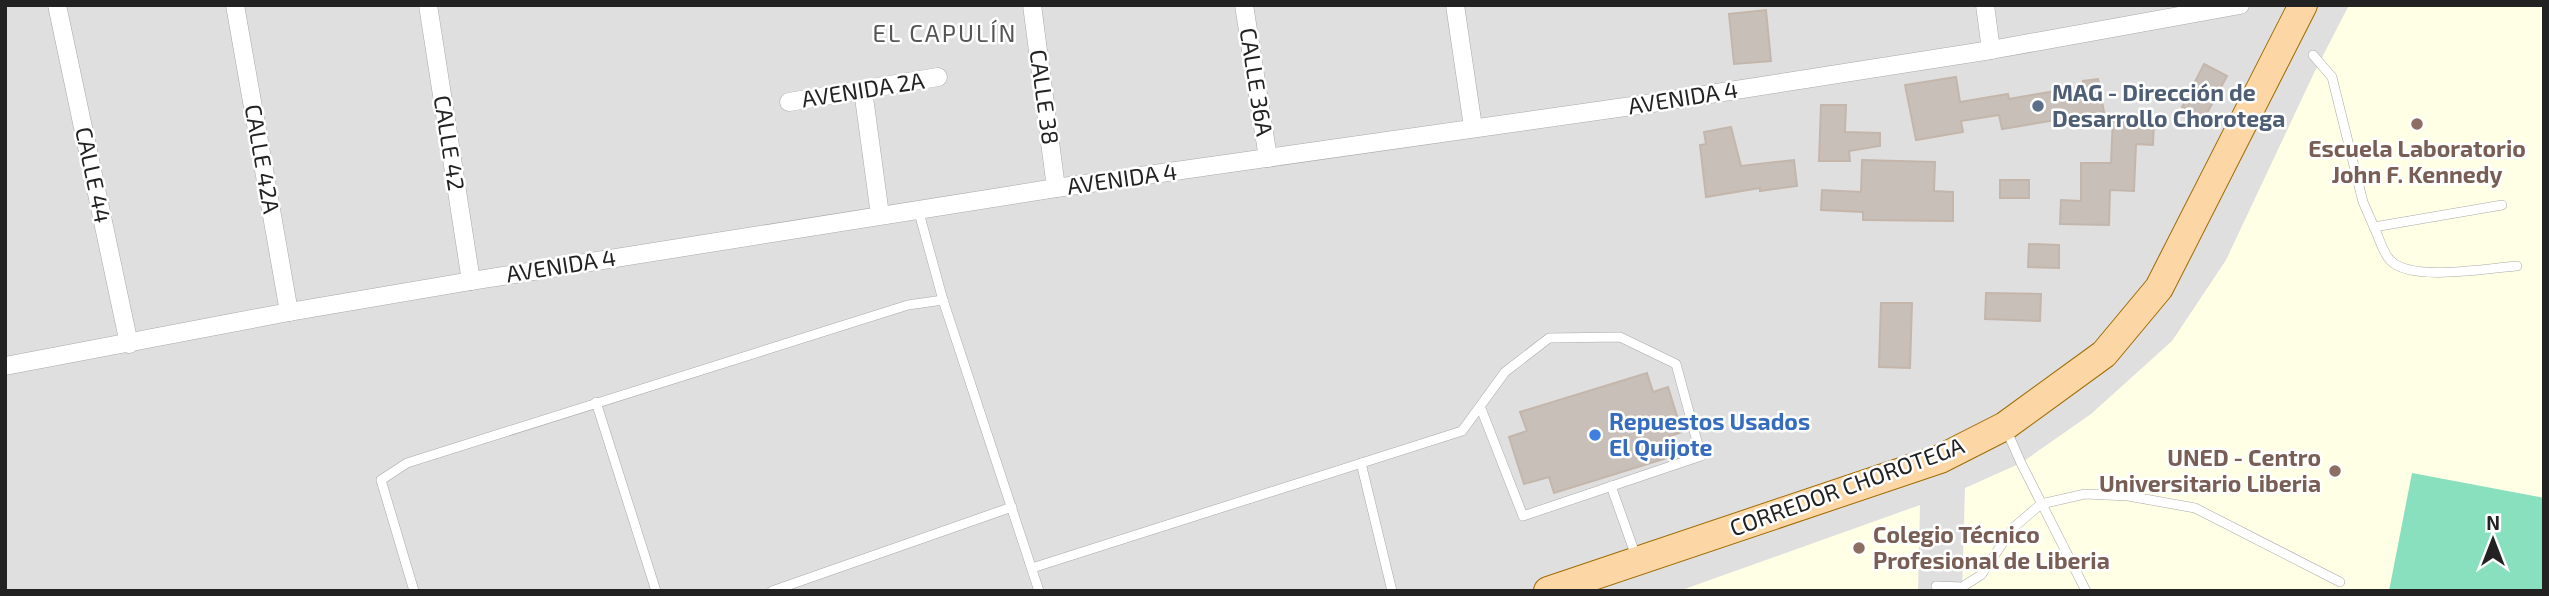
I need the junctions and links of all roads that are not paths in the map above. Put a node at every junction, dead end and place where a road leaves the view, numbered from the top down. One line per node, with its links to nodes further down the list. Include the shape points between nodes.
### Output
1 (57, 5): 26 (street, CALLE 44)
2 (235, 5): 25 (street, CALLE 42A)
3 (428, 5): 23 (street, CALLE 42)
4 (1032, 5): 17 (street, CALLE 38)
5 (1244, 5): 16 (street, CALLE 36A)
6 (1455, 5): 15 (street)
7 (1985, 5): 10 (street)
8 (2240, 5): 10 (street, AVENIDA 4)
9 (2303, 5): 30 (main road, CORREDOR CHOROTEGA, via 2160,288 2104,354)
10 (1991, 50): 15 (street, AVENIDA 4)
11 (2313, 55): 21 (lane, via 2332,78 2363,202)
12 (938, 77): 13 (street, AVENIDA 2A)
13 (863, 90): 14 (street, AVENIDA 2A); 20 (street)
14 (789, 102)
15 (1474, 127): 16 (street, AVENIDA 4)
16 (1268, 158): 17 (street, AVENIDA 4)
17 (1056, 188): 19 (street, AVENIDA 4)
18 (2502, 205): 21 (lane)
19 (918, 209): 20 (street, AVENIDA 4); 24 (lane)
20 (880, 215): 23 (street, AVENIDA 4)
21 (2374, 227): 22 (lane, via 2390,261 2407,270 2430,273)
22 (2517, 266)
23 (471, 281): 25 (street, AVENIDA 4)
24 (943, 300): 28 (lane, via 908,305); 34 (lane)
25 (289, 312): 26 (street, AVENIDA 4)
26 (129, 344): 27 (street, AVENIDA 4)
27 (5, 366)
28 (596, 402): 40 (lane, via 407,463 381,480); 41 (lane)
29 (1480, 406): 31 (lane, via 1462,431); 32 (lane, via 1523,516); 32 (lane, via 1505,372 1549,338 1620,337 1676,364 1701,456)
30 (2005, 426): 33 (lane); 35 (main road, CORREDOR CHOROTEGA, via 1940,459)
31 (1361, 463): 36 (lane); 44 (lane)
32 (1611, 486): 35 (lane)
33 (2041, 503): 37 (lane, via 2085,494 2195,508); 39 (lane, via 2013,528 1981,575 1962,587); 46 (lane)
34 (1012, 507): 36 (lane); 42 (lane)
35 (1637, 561): 38 (main road, CORREDOR CHOROTEGA)
36 (1032, 568): 43 (lane)
37 (2340, 582)
38 (1577, 586): 45 (main road, CORREDOR CHOROTEGA)
39 (1936, 586)
40 (414, 591)
41 (656, 591)
42 (772, 591)
43 (1039, 591)
44 (1392, 591)
45 (1548, 591)
46 (2086, 591)

